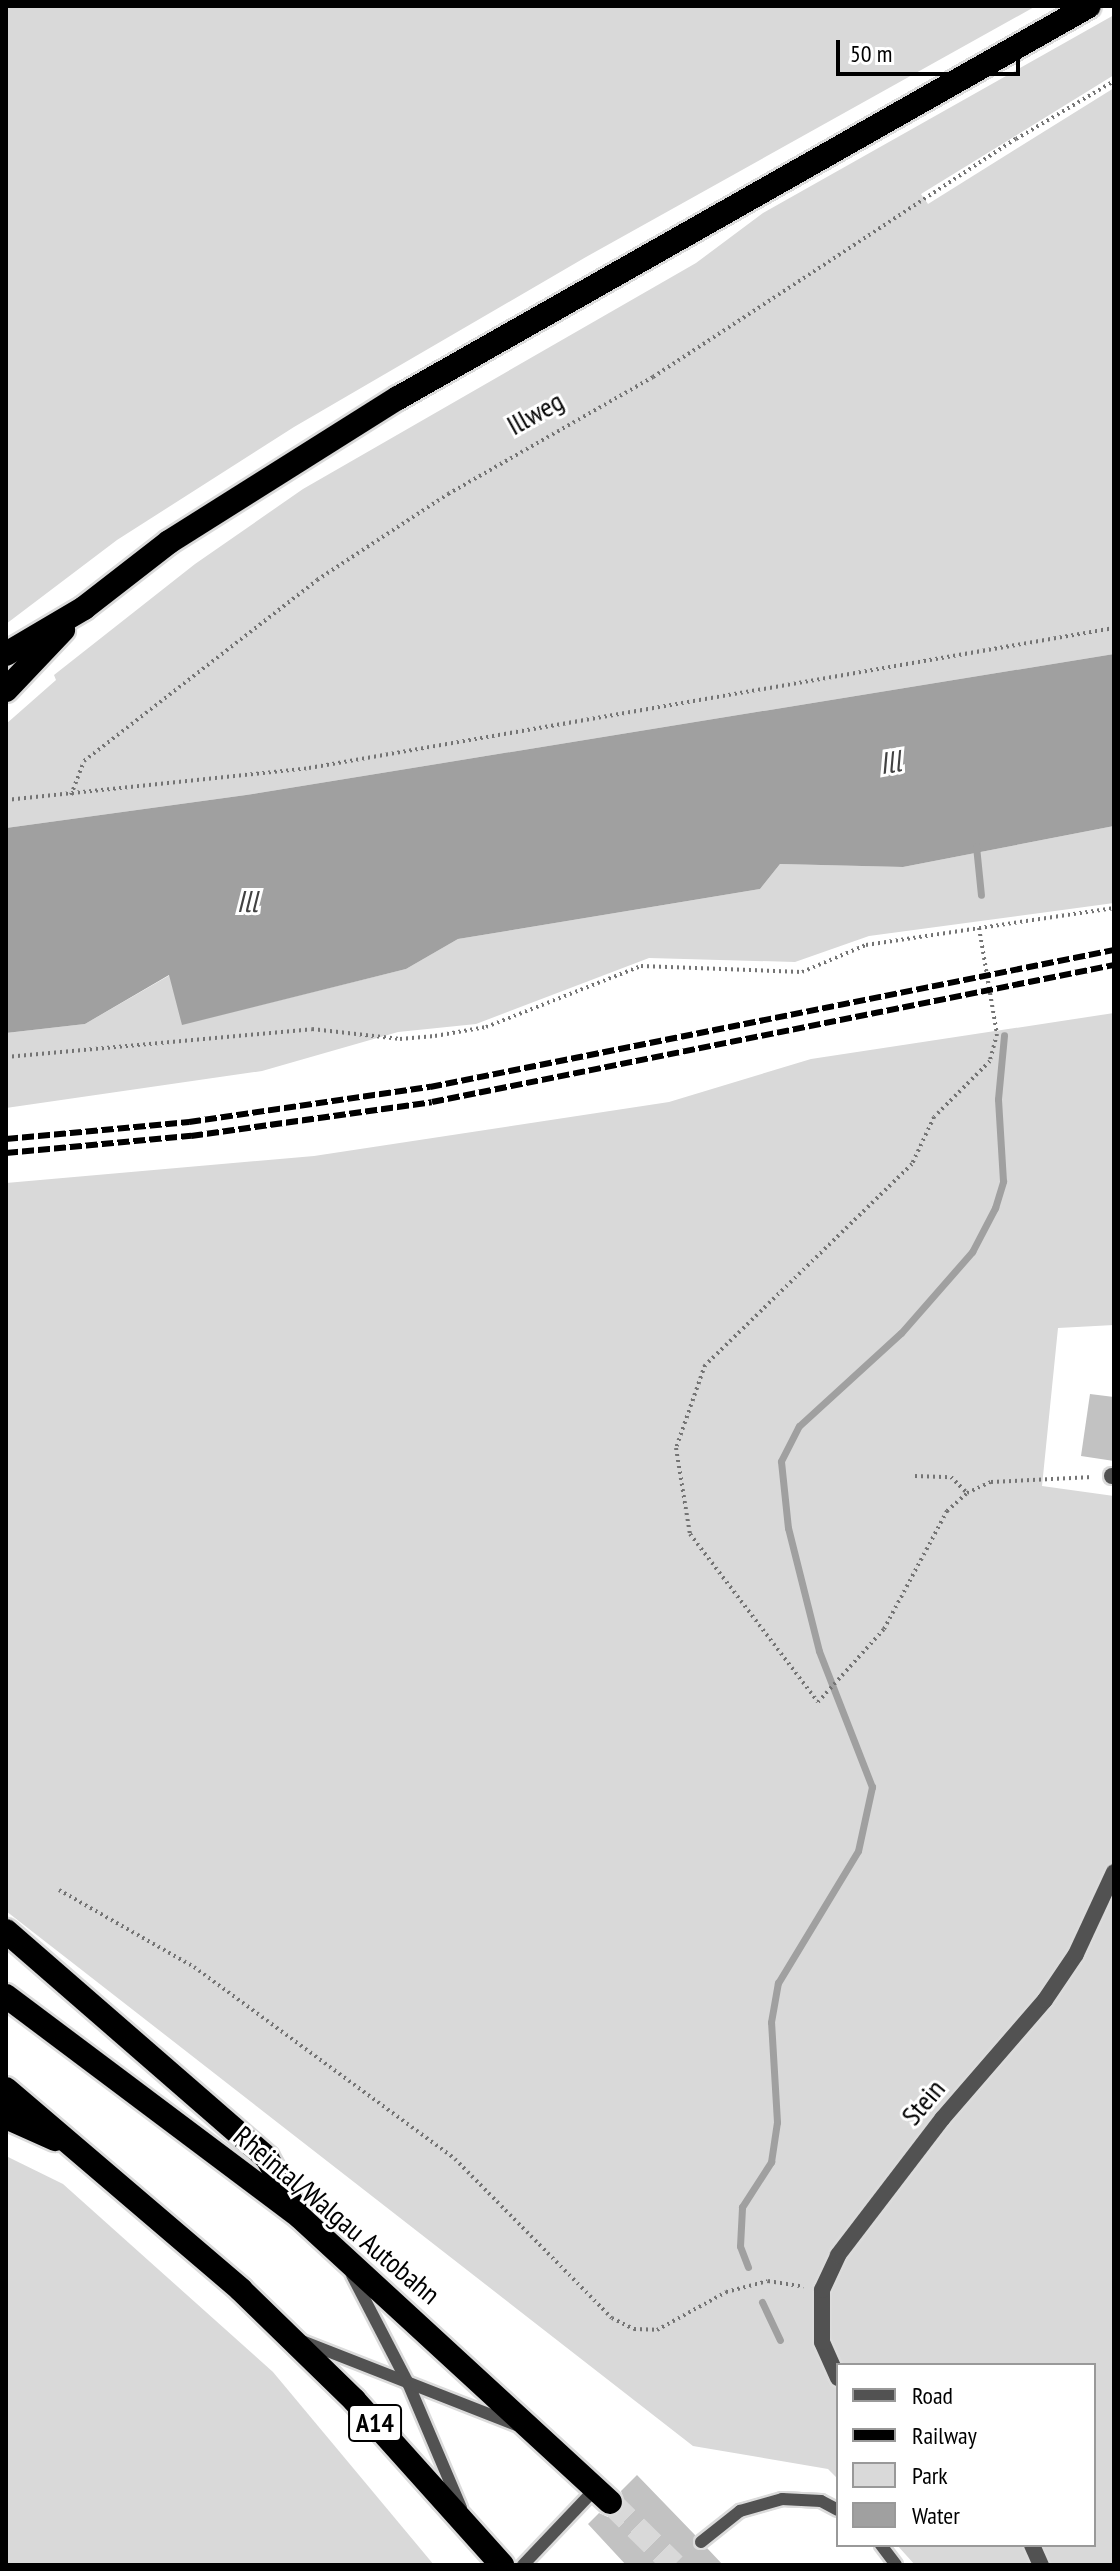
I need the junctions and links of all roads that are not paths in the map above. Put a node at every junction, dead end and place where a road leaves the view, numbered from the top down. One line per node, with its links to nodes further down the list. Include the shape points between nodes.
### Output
1 (1089, 6): 2 (highway, via 398,398 169,542)
2 (84, 608): 3 (highway); 4 (highway)
3 (6, 654)
4 (6, 690)
5 (1114, 1872): 14 (street, Stein, via 1076,1954 1045,2000 873,2205 838,2255 822,2290 822,2342)
6 (6, 1931): 11 (highway, via 267,2158)
7 (6, 1996): 11 (highway, Rheintal/Walgau Autobahn)
8 (6, 2089): 10 (highway, A14)
9 (6, 2117): 10 (highway)
10 (84, 2152): 13 (highway, A14)
11 (300, 2217): 12 (highway, Rheintal/Walgau Autobahn)
12 (340, 2252): 15 (lane); 16 (highway, Rheintal/Walgau Autobahn)
13 (288, 2336): 15 (lane); 19 (highway, A14, via 354,2400)
14 (836, 2374)
15 (408, 2383): 16 (lane); 19 (lane)
16 (539, 2434): 17 (highway, Rheintal/Walgau Autobahn)
17 (603, 2495): 23 (lane)
18 (836, 2509): 20 (lane, via 821,2501 782,2499 740,2511)
19 (470, 2530): 22 (highway, A14)
20 (701, 2542)
21 (882, 2547): 24 (lane)
22 (502, 2565)
23 (523, 2565)
24 (896, 2565)

